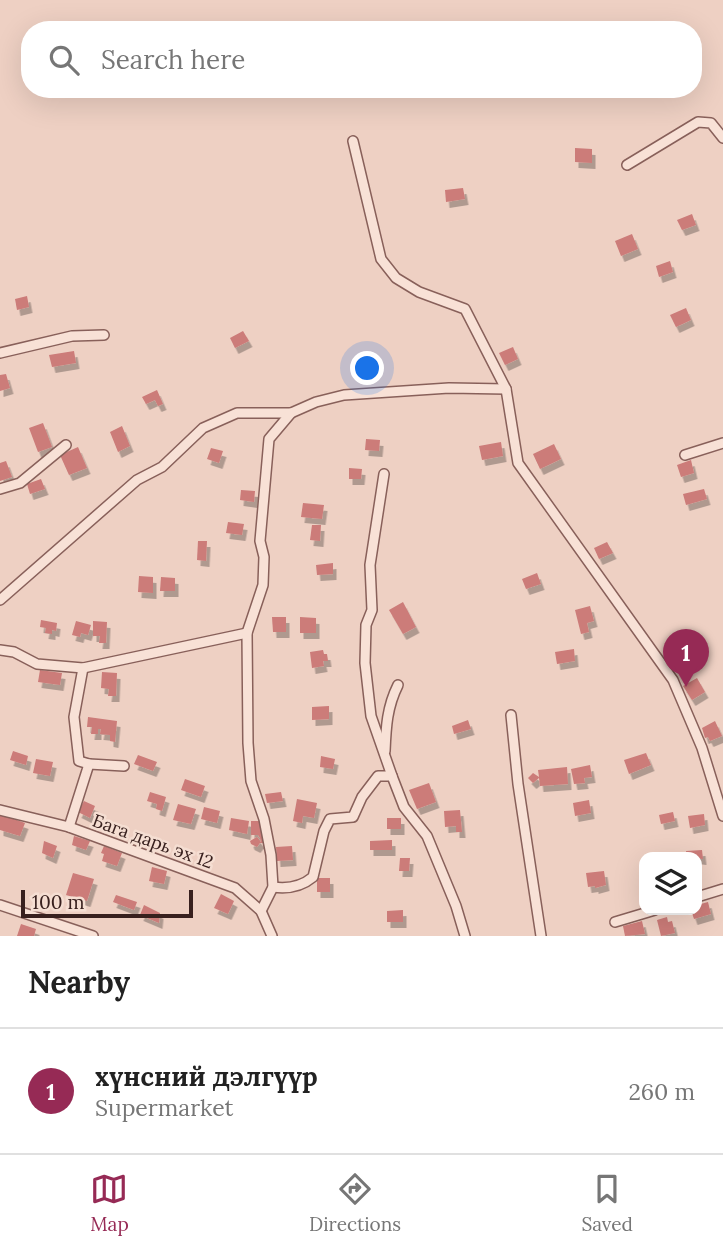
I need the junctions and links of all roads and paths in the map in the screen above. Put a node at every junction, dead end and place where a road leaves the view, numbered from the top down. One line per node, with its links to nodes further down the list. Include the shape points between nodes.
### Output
1 (723, 138): 3 (street, via 711,123 698,122)
2 (353, 141): 6 (street, via 381,259 396,278 419,292 465,309)
3 (627, 165)
4 (104, 335): 5 (street, via 72,336)
5 (0, 353)
6 (506, 388): 7 (street, via 344,395); 24 (street, via 518,463 673,680 702,748)
7 (291, 413): 13 (street, via 237,413 203,428); 14 (street, via 269,439 260,541 263,585)
8 (723, 443): 10 (street)
9 (66, 445): 12 (street, via 20,483)
10 (685, 455)
11 (384, 474): 19 (street, via 370,565 373,610 366,625 365,663 371,716)
12 (0, 489)
13 (0, 600)
14 (247, 633): 16 (street); 26 (street, via 251,781 264,819)
15 (0, 650): 16 (street, via 37,664)
16 (83, 668): 20 (street, via 74,718 79,761)
17 (398, 685): 19 (street, via 386,718)
18 (512, 715): 37 (street)
19 (385, 756): 22 (street)
20 (89, 764): 21 (street); 25 (street)
21 (124, 766)
22 (392, 776): 26 (street, via 378,776 353,817 330,819 313,877 285,889); 36 (street, via 404,807 427,836)
23 (0, 810): 25 (street, Бага дарь эх 12)
24 (723, 816)
25 (69, 827): 30 (street, Бага дарь эх 12, via 235,888)
26 (273, 887): 30 (street)
27 (723, 889): 28 (street)
28 (702, 895)
29 (0, 905): 33 (street)
30 (261, 911): 35 (street, Бага дарь эх 12)
31 (639, 915): 32 (street)
32 (615, 922)
33 (79, 933): 34 (street)
34 (93, 936)
35 (272, 936)
36 (465, 936)
37 (541, 936)

